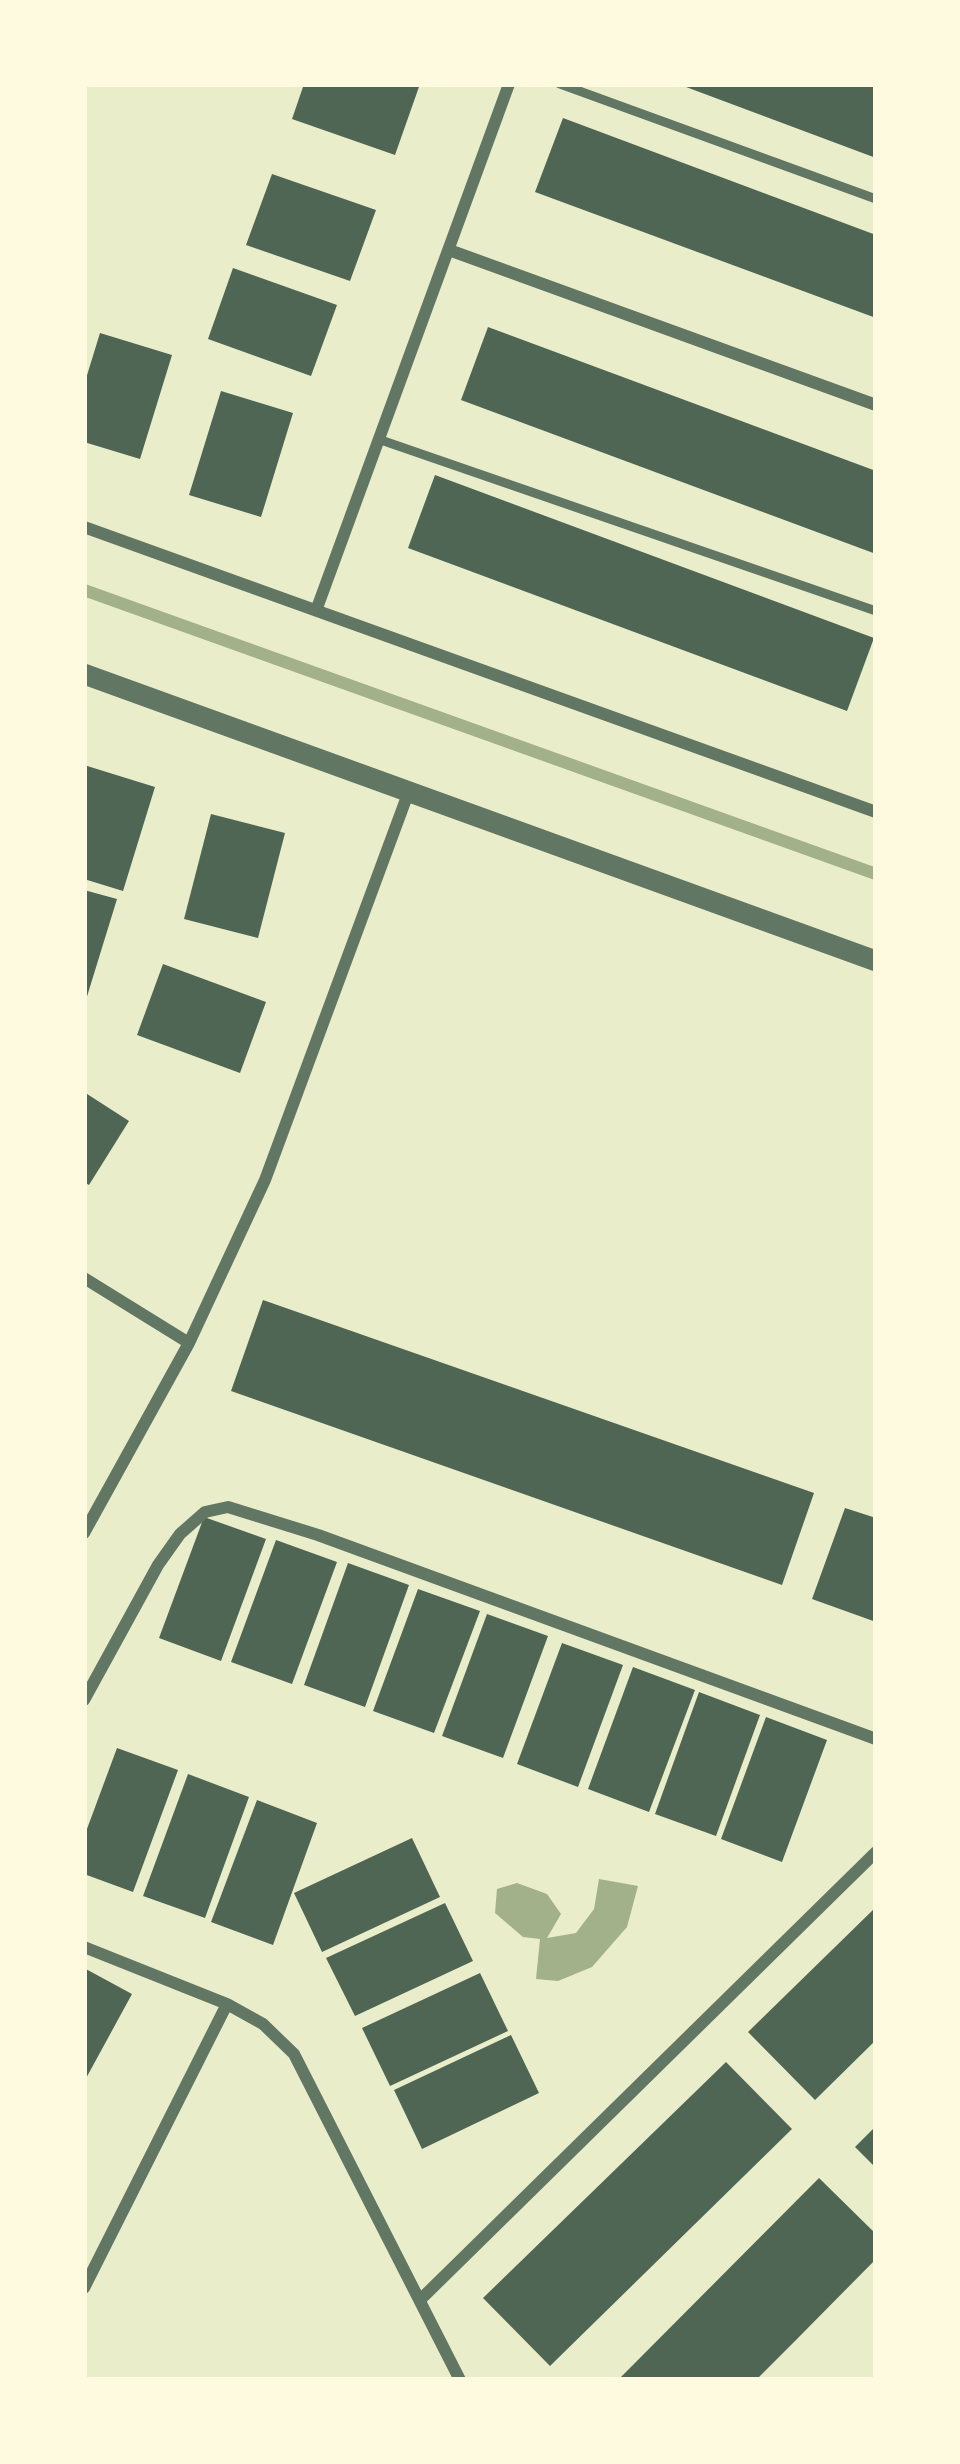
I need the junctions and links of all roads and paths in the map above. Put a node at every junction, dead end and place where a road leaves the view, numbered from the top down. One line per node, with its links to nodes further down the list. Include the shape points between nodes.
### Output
1 (509, 84): 4 (street)
2 (560, 84): 3 (lane)
3 (876, 199)
4 (449, 250): 5 (street); 6 (street)
5 (876, 406)
6 (378, 439): 8 (street); 9 (lane)
7 (84, 527): 8 (street)
8 (317, 608): 12 (street)
9 (876, 611)
10 (84, 674): 11 (street)
11 (409, 791): 13 (street); 15 (street, via 265,1180)
12 (876, 812)
13 (876, 962)
14 (84, 1277): 15 (street)
15 (189, 1343): 16 (street)
16 (84, 1533)
17 (84, 1700): 18 (street, via 180,1534 205,1512 228,1507)
18 (876, 1738)
19 (876, 1852): 23 (street)
20 (84, 1947): 21 (street)
21 (227, 2004): 22 (street); 23 (street, via 294,2054)
22 (84, 2288)
23 (420, 2300): 24 (street)
24 (460, 2380)

